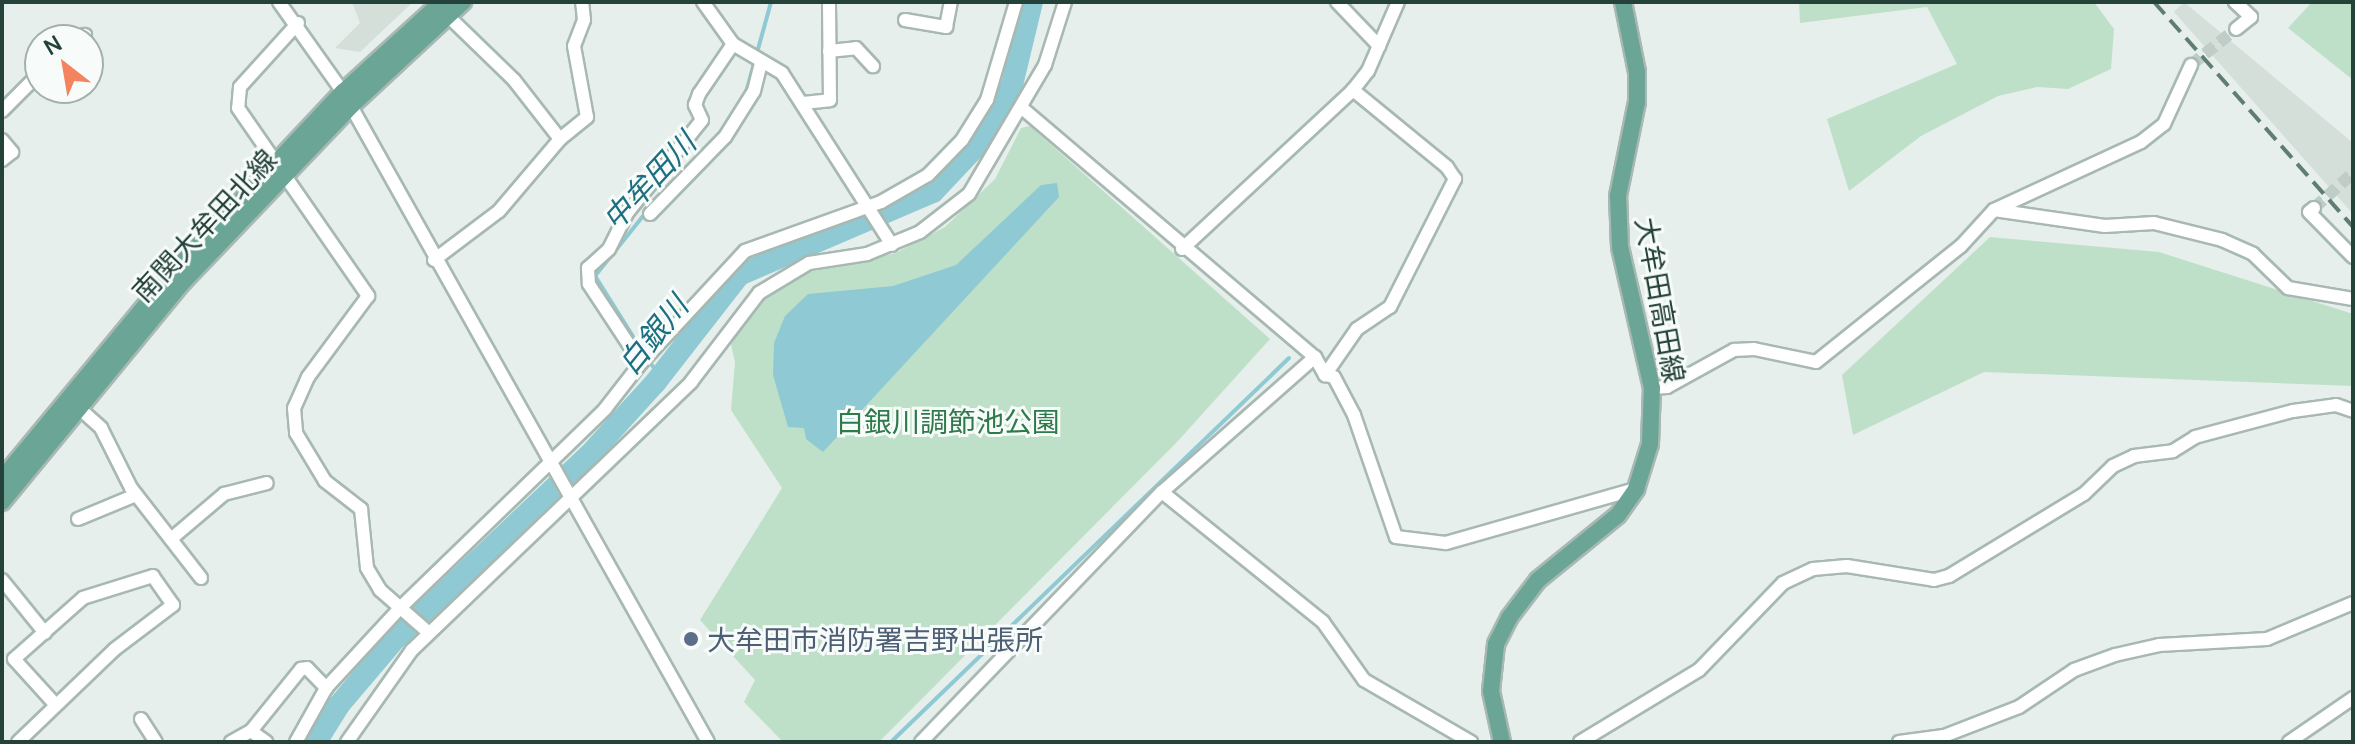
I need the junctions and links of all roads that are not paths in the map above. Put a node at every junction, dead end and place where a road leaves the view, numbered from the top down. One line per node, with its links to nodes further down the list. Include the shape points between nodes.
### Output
1 (279, 2): 15 (street)
2 (463, 2): 13 (main road, 南関大牟田北線)
3 (582, 2): 29 (street, via 584,20 574,46 587,117)
4 (703, 2): 17 (street)
5 (829, 2): 19 (street)
6 (951, 2): 14 (street, via 946,27)
7 (1016, 2): 33 (street, via 987,100 962,140 928,175)
8 (1065, 2): 27 (street, via 1059,33)
9 (1337, 2): 18 (street)
10 (1398, 2): 18 (street)
11 (1623, 2): 45 (main road, 大牟田高田線, via 1637,72 1637,102 1618,196 1620,247)
12 (2235, 2): 16 (street, via 2251,17)
13 (445, 9): 25 (main road, 南関大牟田北線); 29 (street, via 514,80)
14 (905, 20)
15 (298, 23): 25 (street); 32 (street, via 240,87 238,108)
16 (2236, 29)
17 (733, 44): 20 (street); 43 (street, via 699,94 695,105 702,120 627,213 609,249 588,268 589,284)
18 (1379, 46): 24 (street)
19 (829, 51): 22 (street, via 856,48); 26 (street, via 830,100)
20 (755, 59): 26 (street, via 782,73); 36 (street, via 754,91 725,137)
21 (2191, 65): 35 (street, via 2164,124 2141,142)
22 (873, 66)
23 (24, 89): 28 (street)
24 (1353, 90): 38 (street); 44 (street, via 1455,179 1390,307 1357,329)
25 (347, 99): 32 (main road, 南関大牟田北線); 40 (street)
26 (803, 103): 33 (street)
27 (1022, 108): 37 (street, via 969,194 947,216); 38 (street)
28 (2, 111)
29 (560, 139): 40 (street, via 499,211)
30 (2, 140): 31 (street, via 12,152)
31 (2, 160)
32 (282, 168): 46 (main road, 南関大牟田北線); 49 (main road, 南関大牟田北線, via 169,277); 61 (street, via 368,296 308,377 294,408 296,433 325,481 361,509 367,568)
33 (869, 207): 37 (street); 43 (street, via 745,251)
34 (2314, 208): 39 (street, via 2309,212)
35 (1994, 210): 41 (street, via 2105,226 2154,223 2222,240 2253,254 2288,288); 45 (street, via 1961,246 1816,362 1734,350 1667,387)
36 (650, 214)
37 (890, 240): 54 (street, via 781,275 746,308 691,382)
38 (1182, 249): 42 (street)
39 (2353, 257)
40 (434, 260): 48 (street)
41 (2353, 299)
42 (1315, 357): 44 (street); 52 (street)
43 (644, 359): 48 (street, via 623,390)
44 (1325, 375): 51 (street, via 1334,377 1354,415 1396,537 1406,542 1446,543)
45 (1652, 388): 51 (main road, 大牟田高田線, via 1650,444)
46 (79, 408): 53 (street, via 101,428); 55 (main road, 南関大牟田北線)
47 (2353, 411): 79 (street, via 2336,405 2293,411 2195,437 2173,451 2134,456 2113,466 2084,494 1949,576 1934,580 1847,566 1813,569 1783,583 1699,670)
48 (552, 464): 54 (street); 61 (street)
49 (2, 479)
50 (267, 483): 57 (street, via 224,494)
51 (1636, 489): 78 (main road, 大牟田高田線, via 1603,530 1538,580 1509,618 1496,644 1491,691)
52 (1162, 492): 76 (street); 77 (street, via 1323,622 1364,680)
53 (136, 495): 56 (street); 57 (street)
54 (569, 495): 62 (street); 75 (street)
55 (2, 502)
56 (78, 519)
57 (171, 539): 58 (street)
58 (201, 578)
59 (2, 580): 63 (street)
60 (2353, 603): 80 (street, via 2267,639 2159,645 2115,655 2074,670 2019,707 1944,736)
61 (402, 610): 62 (street); 64 (street)
62 (426, 631): 74 (street)
63 (45, 633): 66 (street, via 14,659); 66 (street, via 83,598 153,576 173,605)
64 (326, 688): 68 (street, via 307,668 301,669); 73 (street)
65 (2353, 698): 81 (street)
66 (55, 704): 69 (street)
67 (141, 719): 70 (street)
68 (251, 731): 71 (street); 72 (street)
69 (18, 742)
70 (156, 742)
71 (231, 742)
72 (266, 742)
73 (296, 742)
74 (347, 742)
75 (708, 742)
76 (921, 742)
77 (1471, 742)
78 (1502, 742)
79 (1580, 742)
80 (1899, 742)
81 (2289, 742)

